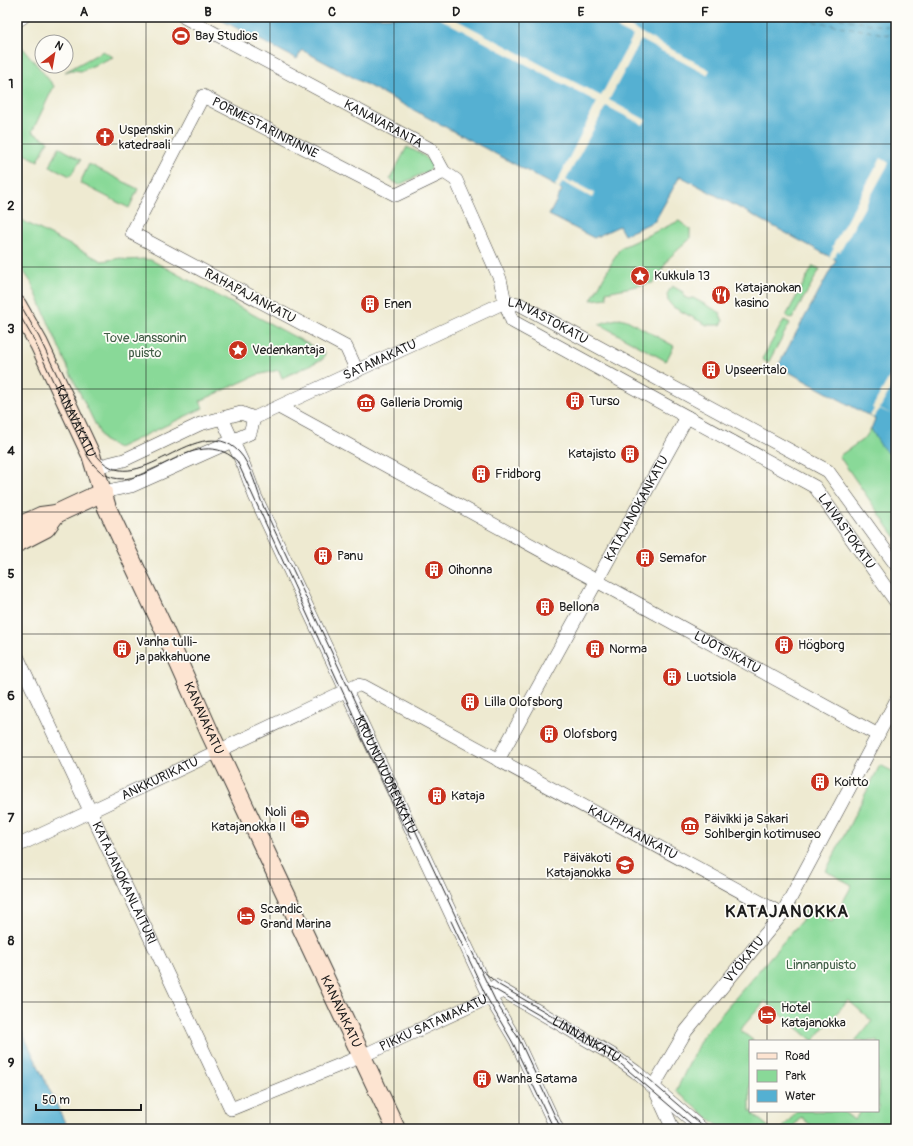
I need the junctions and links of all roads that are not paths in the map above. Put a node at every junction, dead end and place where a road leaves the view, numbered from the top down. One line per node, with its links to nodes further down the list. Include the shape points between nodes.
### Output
1 (23, 17): 3 (street)
2 (184, 17): 4 (street, KANAVARANTA, via 432,150)
3 (17, 21)
4 (444, 172): 5 (street, PORMESTARINRINNE, via 396,195 203,96); 6 (street, KANAVARANTA, via 456,180 500,279)
5 (132, 233): 8 (street, RAHAPAJANKATU, via 346,348)
6 (505, 302): 8 (street, SATAMAKATU); 10 (street, LAIVASTOKATU, via 512,321); 19 (street, LAIVASTOKATU, via 520,304 828,471)
7 (17, 305): 14 (main road, KANAVAKATU, via 39,344)
8 (357, 371): 9 (street, SATAMAKATU)
9 (279, 407): 12 (street, SATAMAKATU); 20 (street, LUOTSIKATU)
10 (687, 417): 20 (street, KATAJANOKANKATU); 21 (street, LAIVASTOKATU, via 815,487)
11 (222, 418): 12 (street, via 241,413); 13 (street, KRUUNUVUORENKATU); 14 (street, via 200,424 124,460)
12 (254, 418): 13 (street, via 250,433)
13 (232, 441): 15 (street, via 131,486); 23 (street, KRUUNUVUORENKATU)
14 (96, 467): 15 (main road, KANAVAKATU)
15 (103, 492): 16 (main road); 26 (main road, KANAVAKATU, via 107,508)
16 (56, 514): 17 (main road, via 41,516); 18 (main road, via 46,528)
17 (17, 527)
18 (17, 543)
19 (896, 565)
20 (596, 582): 25 (street, LUOTSIKATU); 27 (street, KATAJANOKANKATU)
21 (896, 602)
22 (17, 656): 28 (street, KATAJANOKANLAITURI)
23 (346, 690): 26 (street, ANKKURIKATU); 27 (street, KAUPPIAANKATU, via 358,686 373,690); 31 (street, KRUUNUVUORENKATU)
24 (896, 701): 25 (street, VYÖKATU)
25 (878, 735): 30 (street, VYÖKATU)
26 (218, 751): 28 (street, ANKKURIKATU); 34 (main road, KANAVAKATU)
27 (498, 760): 30 (street, KAUPPIAANKATU)
28 (90, 811): 29 (street, ANKKURIKATU); 36 (street, KATAJANOKANLAITURI)
29 (17, 846)
30 (782, 914): 35 (street, VYÖKATU, via 686,1031)
31 (478, 971): 32 (street, LINNANKATU); 33 (street, KRUUNUVUORENKATU)
32 (503, 991): 33 (street, PIKKU SATAMAKATU); 35 (street, LINNANKATU, via 597,1044)
33 (490, 997): 34 (street, PIKKU SATAMAKATU); 38 (street, KRUUNUVUORENKATU, via 516,1041)
34 (362, 1056): 36 (street, PIKKU SATAMAKATU); 37 (main road, KANAVAKATU)
35 (653, 1087): 39 (street, LINNANKATU); 40 (street)
36 (231, 1109)
37 (396, 1129)
38 (557, 1129)
39 (673, 1129)
40 (702, 1129)

